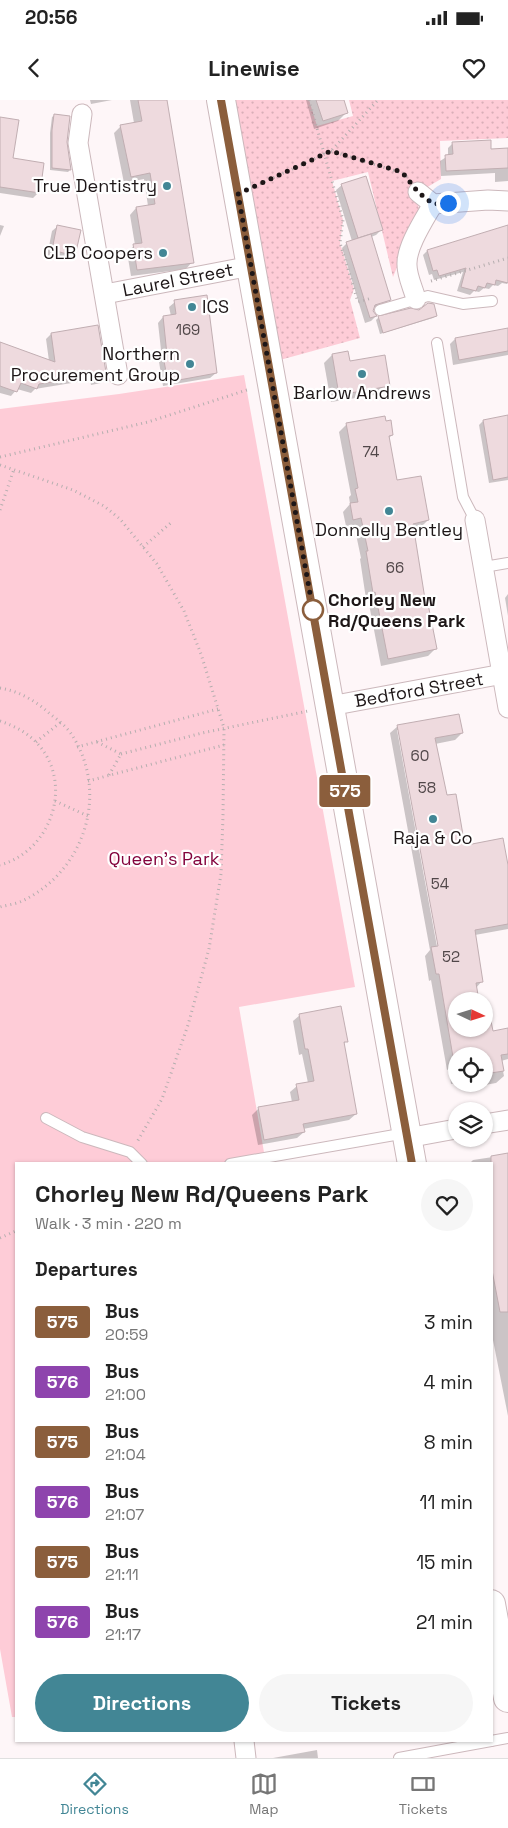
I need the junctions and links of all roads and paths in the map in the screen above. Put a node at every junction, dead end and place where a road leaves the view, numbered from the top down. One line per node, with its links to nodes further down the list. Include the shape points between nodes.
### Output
1 (221, 100): 8 (main road)
2 (309, 100): 6 (path)
3 (378, 100): 5 (path)
4 (82, 114): 14 (street, Laurel Street, via 78,143)
5 (331, 151): 6 (path); 7 (path, via 402,172)
6 (324, 154): 8 (path); 15 (path, via 343,220 340,243 358,302)
7 (418, 192): 10 (street)
8 (238, 194): 12 (main road)
9 (508, 201): 10 (street)
10 (433, 204): 13 (street, via 407,258)
11 (508, 258): 13 (path)
12 (251, 266): 14 (street, Laurel Street); 20 (main road)
13 (414, 292): 16 (lane, via 462,304); 17 (lane)
14 (105, 294): 19 (street, Laurel Street)
15 (376, 296)
16 (492, 301)
17 (380, 310)
18 (437, 343): 25 (lane, via 463,497)
19 (118, 375)
20 (272, 382): 21 (path, via 148,422); 32 (main road)
21 (0, 457)
22 (0, 465): 23 (path)
23 (14, 469): 24 (path); 27 (path, via 73,490 104,506 120,519)
24 (0, 510)
25 (475, 520): 29 (street)
26 (173, 521): 27 (path)
27 (143, 547): 34 (path, via 157,564 184,611)
28 (508, 563): 29 (lane)
29 (484, 567): 30 (street)
30 (505, 674): 32 (street, Bedford Street); 33 (street)
31 (0, 688): 36 (path, via 34,701)
32 (330, 706): 37 (path); 53 (main road)
33 (508, 708)
34 (218, 709): 37 (path); 39 (path)
35 (0, 721): 38 (path, via 18,727)
36 (61, 722): 38 (path); 41 (path)
37 (224, 728): 40 (path); 42 (path)
38 (36, 742): 45 (path, via 52,770)
39 (97, 742): 41 (path); 42 (path)
40 (224, 744): 43 (path); 54 (path, via 221,874 209,949 188,1025 162,1099)
41 (78, 747): 44 (path)
42 (121, 754): 43 (path)
43 (109, 776): 44 (path)
44 (88, 781): 46 (path)
45 (55, 801): 46 (path); 47 (path, via 51,820 41,838 27,852)
46 (88, 816): 48 (path, via 75,853 52,881 22,901)
47 (0, 865)
48 (0, 906)
49 (46, 1118): 54 (lane, via 82,1137)
50 (508, 1120): 51 (street)
51 (493, 1122)
52 (448, 1132): 53 (street)
53 (409, 1145): 55 (lane)
54 (130, 1152): 56 (lane)
55 (293, 1159): 57 (lane)
56 (140, 1162)
57 (255, 1162)
58 (15, 1231): 59 (path)
59 (0, 1238)
60 (493, 1612): 61 (main road)
61 (505, 1659): 62 (main road)
62 (508, 1698)
63 (508, 1738): 64 (lane)
64 (493, 1741)
65 (244, 1742): 67 (street)
66 (486, 1742): 68 (lane)
67 (246, 1758)
68 (399, 1758)

